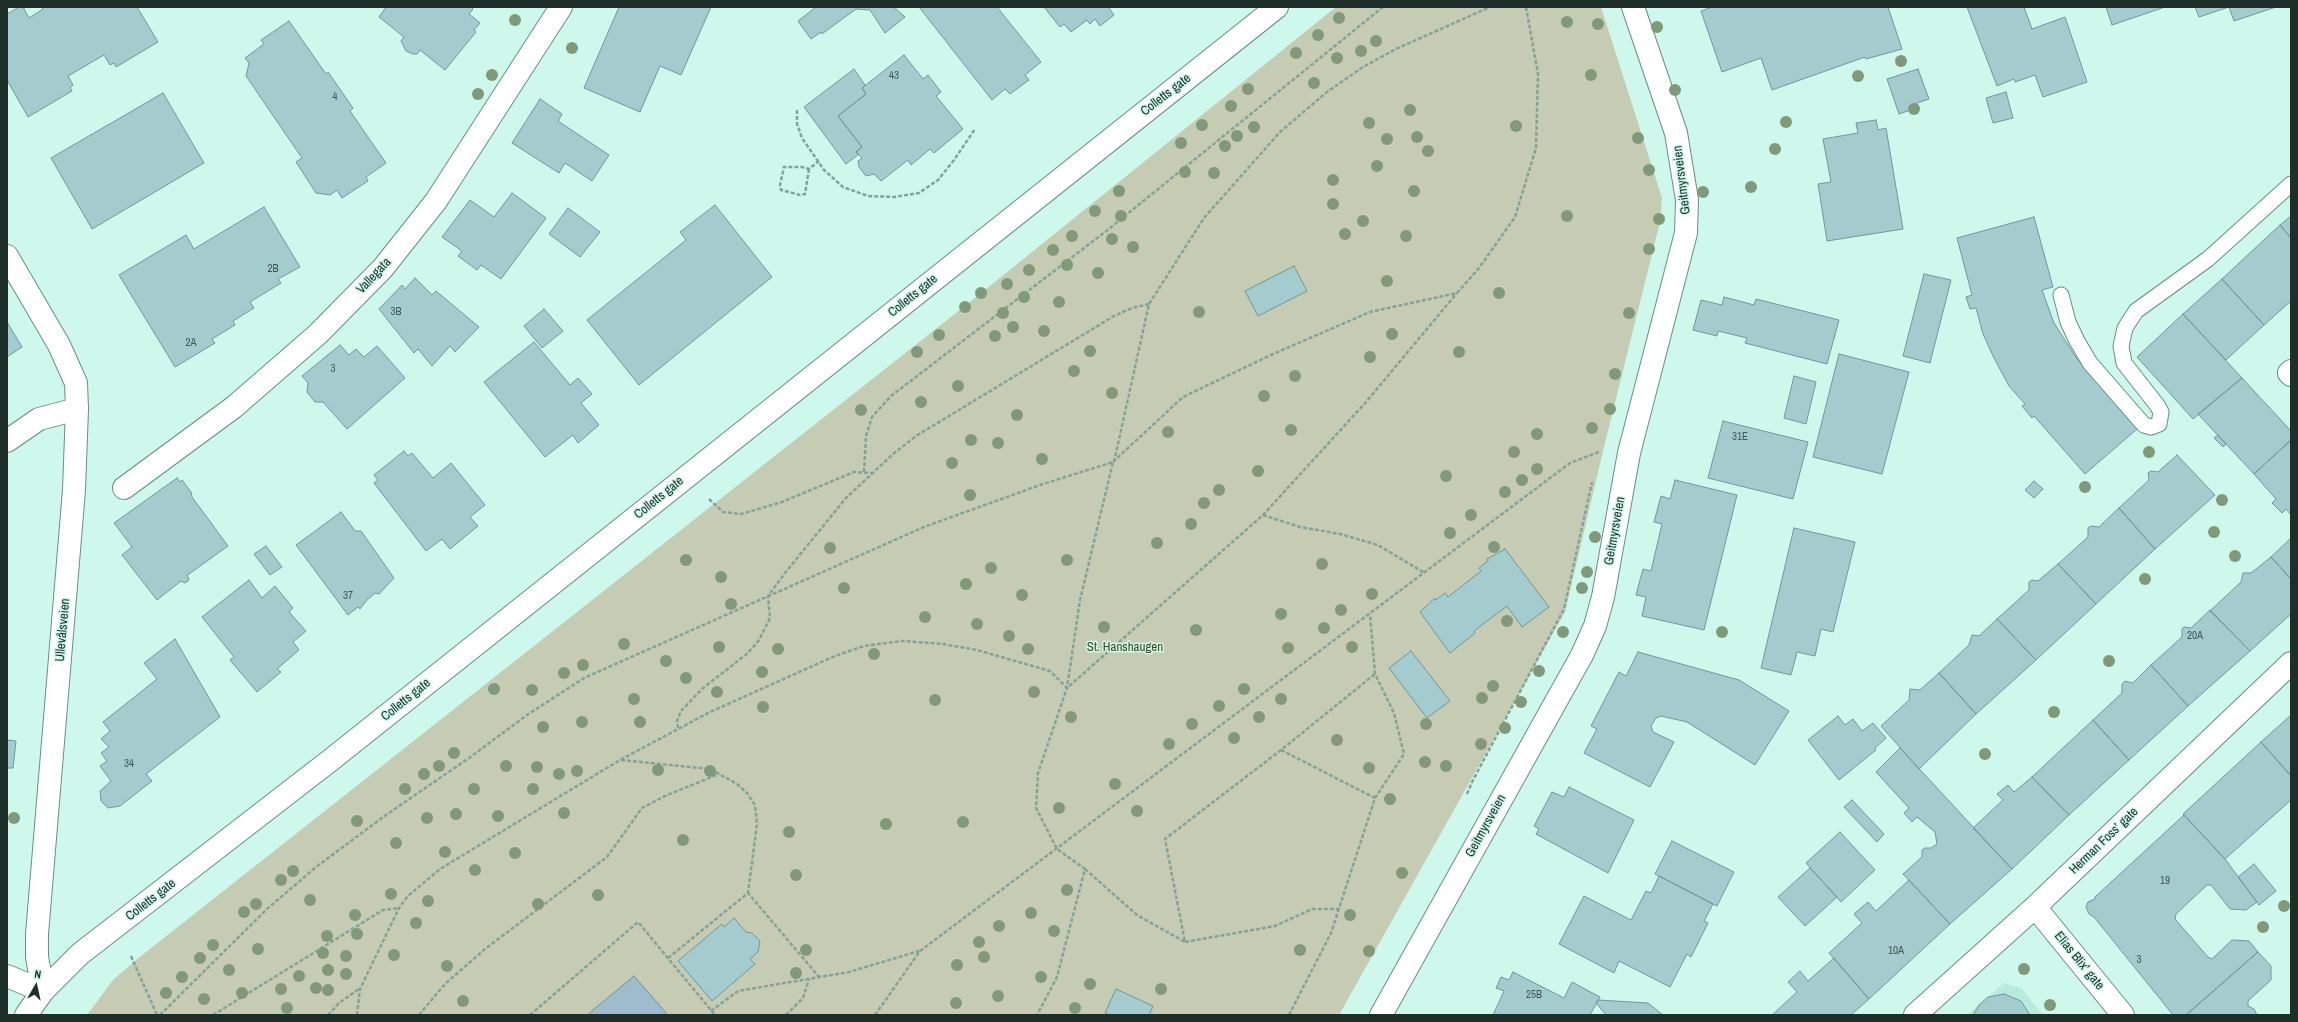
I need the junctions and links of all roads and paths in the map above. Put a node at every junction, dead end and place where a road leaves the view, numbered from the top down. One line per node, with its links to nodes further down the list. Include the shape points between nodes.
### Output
1 (1277, 7): 52 (street, Colletts gate, via 332,759 80,954)
2 (1383, 7): 20 (path, via 1105,232 891,396 872,418 866,436)
3 (1490, 7): 15 (path, via 1396,49 1363,67 1327,92 1280,132 1204,218)
4 (1526, 7): 13 (path, via 1538,74 1536,148 1515,217 1479,268)
5 (1633, 7): 18 (street, Geitmyrsveien, via 1676,133 1687,200 1686,233)
6 (555, 10): 23 (street, Vallegata, via 436,201 383,268 318,334 234,407)
7 (797, 110): 9 (path, via 797,124 802,138)
8 (975, 129): 9 (path, via 938,180 919,193 894,197 868,196 843,187 824,170)
9 (819, 161): 10 (path)
10 (809, 169): 10 (path, via 784,167 781,190 805,194)
11 (2291, 184): 14 (lane, via 2208,259 2136,311 2125,328 2121,346 2124,363 2157,404 2161,412 2159,424 2151,427 2144,425 2090,363 2068,322)
12 (7, 256): 16 (street, Ullevålsveien, via 59,345 76,383)
13 (1457, 293): 19 (path, via 1370,312 1182,397); 25 (path, via 1366,402)
14 (2061, 295)
15 (1149, 304): 19 (path); 21 (path, via 1114,316 916,436)
16 (77, 409): 17 (street, via 39,419); 52 (street, Ullevålsveien, via 74,490 37,934)
17 (7, 441)
18 (1629, 453): 26 (path, via 1603,451 1570,463); 66 (street, Geitmyrsveien, via 1603,598 1595,626 1582,655)
19 (1114, 462): 27 (path, via 1040,485 924,527); 31 (path, via 1080,600)
20 (864, 472): 21 (path); 24 (path, via 841,477 782,502 741,514 723,512)
21 (872, 473): 27 (path, via 846,498)
22 (1592, 482): 36 (path, via 1564,609)
23 (124, 488)
24 (709, 499)
25 (1264, 515): 26 (path, via 1300,527 1340,534 1378,545); 31 (path)
26 (1424, 573): 28 (path)
27 (768, 596): 32 (path, via 770,618 759,640 748,653 702,689 681,711 677,721); 55 (path, via 584,678 527,715 316,867 266,910)
28 (1370, 614): 30 (path); 38 (path)
29 (2291, 663): 41 (street, Herman Foss’ gate)
30 (1374, 674): 33 (path); 37 (path, via 1394,713 1404,754)
31 (1067, 688): 32 (path, via 1050,671 977,650 904,641 864,646 835,656); 38 (path, via 1038,773 1036,808)
32 (678, 728): 34 (path)
33 (1280, 750): 37 (path); 44 (path, via 1165,839)
34 (620, 760): 35 (path, via 710,769); 42 (path, via 440,869 408,896)
35 (718, 774): 40 (path, via 737,784 755,805 757,824); 59 (path, via 642,808 607,857 485,948 445,984)
36 (1467, 794)
37 (1375, 798): 43 (path)
38 (1057, 848): 39 (path); 45 (path)
39 (1085, 869): 44 (path, via 1137,914); 64 (path, via 1057,977)
40 (748, 893): 47 (path); 49 (path)
41 (2035, 907): 67 (street, Herman Foss’ gate); 68 (street, Elias Blix’ gate)
42 (399, 908): 51 (path); 56 (path, via 383,910)
43 (1339, 909): 44 (path, via 1312,909 1274,926); 65 (path, via 1331,933)
44 (1184, 942)
45 (920, 951): 49 (path, via 849,972); 63 (path)
46 (131, 956): 55 (path)
47 (668, 958): 53 (path); 60 (path, via 638,922)
48 (7, 976): 52 (street)
49 (820, 977): 50 (path)
50 (809, 979): 53 (path, via 738,991); 62 (path, via 803,998)
51 (360, 989): 57 (path, via 339,1003); 58 (path)
52 (43, 991): 54 (street)
53 (711, 1011): 61 (path)
54 (26, 1015)
55 (158, 1015)
56 (213, 1015)
57 (328, 1015)
58 (357, 1015)
59 (419, 1015)
60 (530, 1015)
61 (715, 1015)
62 (786, 1015)
63 (875, 1015)
64 (1038, 1015)
65 (1289, 1015)
66 (1381, 1015)
67 (1915, 1015)
68 (2123, 1015)

